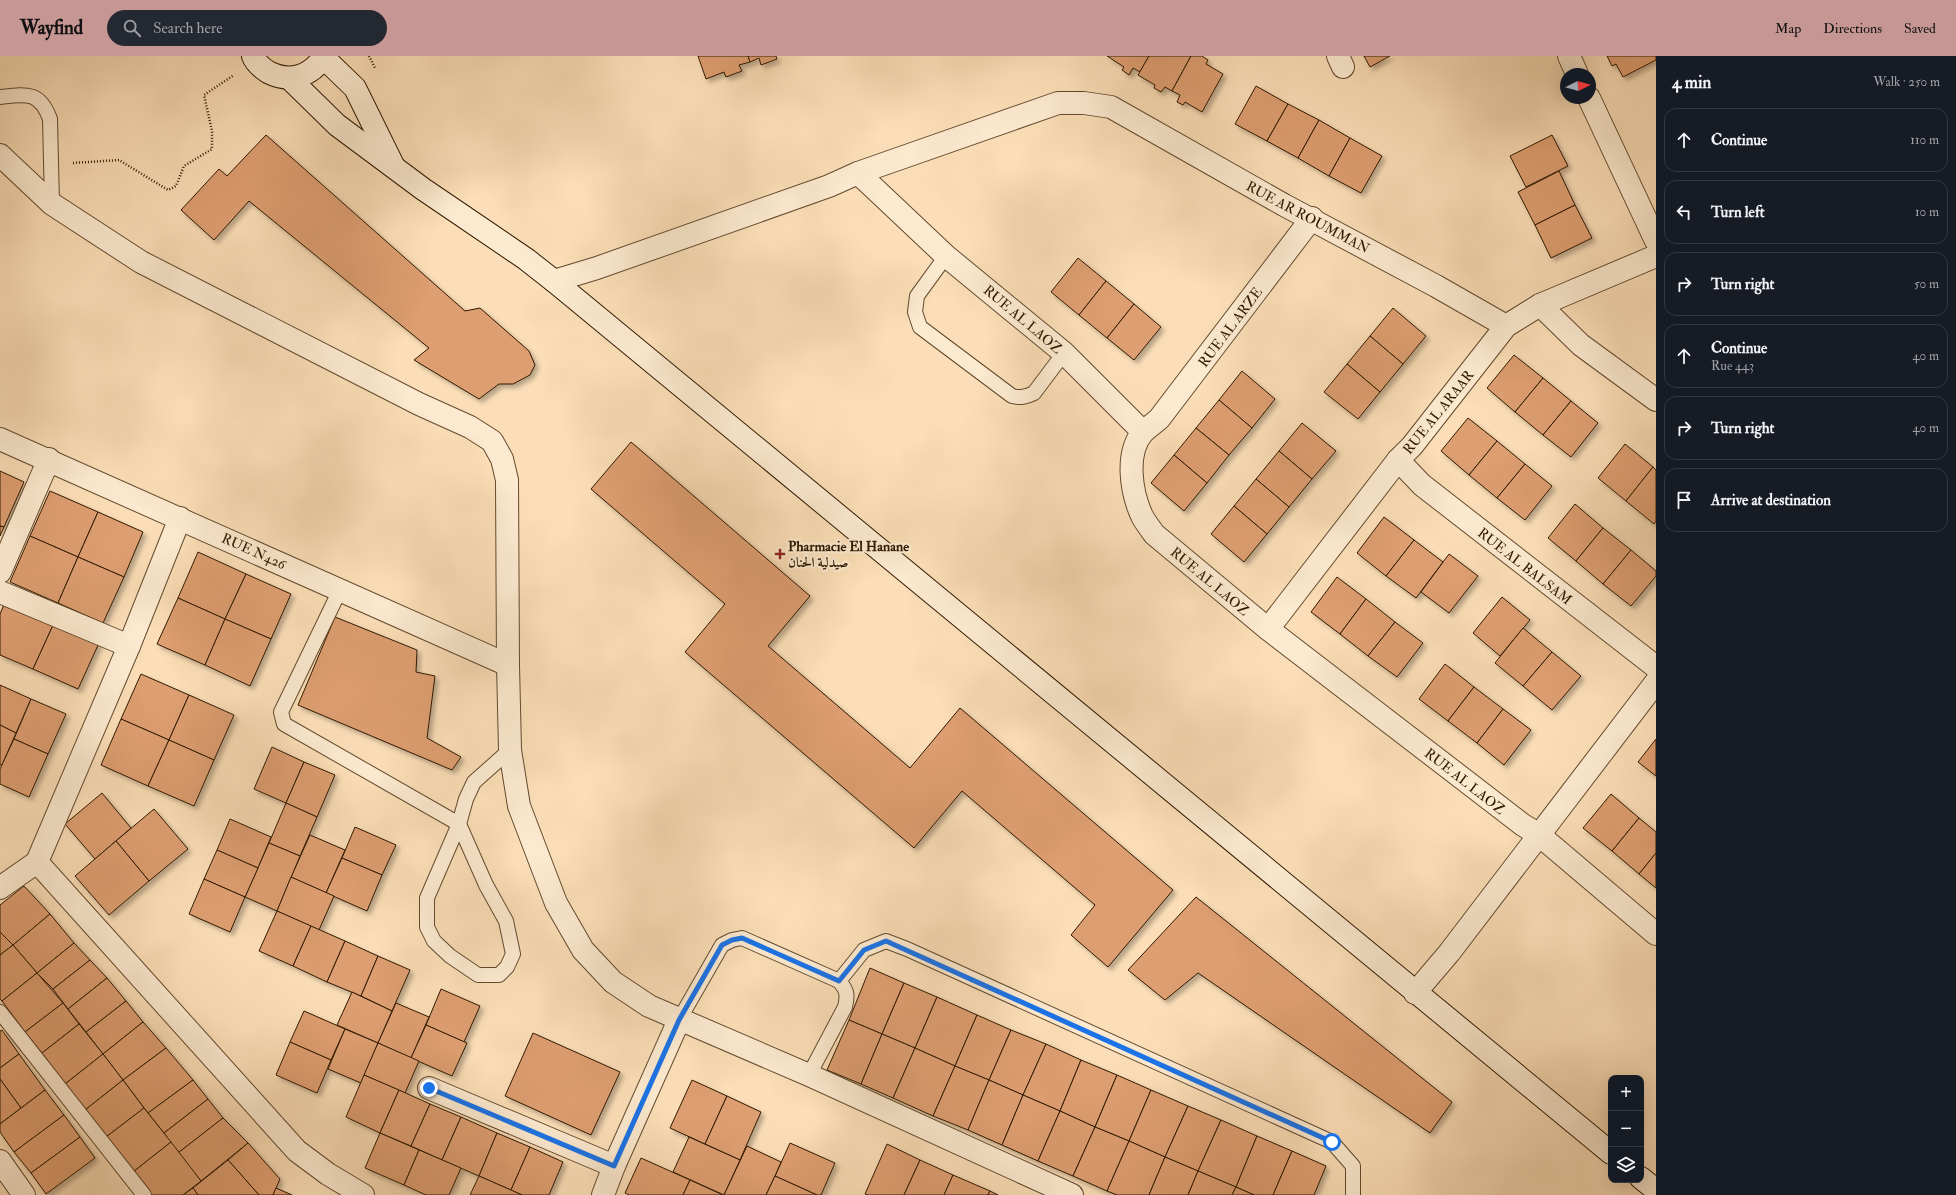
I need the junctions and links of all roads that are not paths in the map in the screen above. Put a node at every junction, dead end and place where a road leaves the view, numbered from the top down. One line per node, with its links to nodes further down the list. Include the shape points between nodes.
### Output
1 (1569, 56): 4 (street)
2 (324, 57): 5 (street, via 315,68 303,75); 9 (street, via 355,88)
3 (254, 58): 5 (street, via 264,69 276,76)
4 (1574, 68)
5 (289, 78): 9 (street, via 337,126)
6 (0, 97): 11 (lane, via 31,96 40,100 46,107 50,119)
7 (1591, 104): 13 (street)
8 (0, 155): 11 (street)
9 (393, 166): 16 (street)
10 (858, 172): 12 (street, RUE AR ROUMMAN, via 1058,102 1084,103 1111,107 1284,205); 14 (street, RUE AL LAOZ); 16 (street, via 829,186)
11 (52, 204): 31 (street, via 141,262 419,404 470,427 492,441 502,459 508,480)
12 (1312, 218): 18 (street, RUE AR ROUMMAN); 21 (street, RUE AL ARZE, via 1159,419)
13 (1656, 241)
14 (946, 256): 19 (street, RUE AL LAOZ); 19 (lane, via 917,296 915,312 920,327 1012,396 1026,397 1034,393)
15 (1656, 256): 17 (street, RUE AL ARAAR)
16 (554, 281): 41 (street)
17 (1540, 305): 18 (street, RUE AL ARAAR); 20 (street, via 1581,345)
18 (1506, 326): 24 (street, RUE AL ARAAR, via 1412,446)
19 (1064, 353): 21 (street, RUE AL LAOZ)
20 (1656, 400)
21 (1143, 432): 29 (street, RUE AL LAOZ, via 1136,440 1133,481 1142,515 1154,534)
22 (0, 439): 23 (street, RUE N426)
23 (48, 459): 25 (street, RUE N426); 26 (street)
24 (1398, 460): 29 (street, RUE AL ARAAR); 32 (street, RUE AL BALSAM, via 1422,485)
25 (180, 518): 27 (street, RUE N426); 30 (street)
26 (0, 572)
27 (340, 590): 31 (street, RUE N426); 35 (lane, via 281,712 284,724)
28 (0, 592): 30 (street)
29 (1268, 629): 36 (street, RUE AL LAOZ)
30 (129, 646): 37 (street)
31 (508, 665): 34 (street)
32 (1656, 667)
33 (1656, 682): 36 (street)
34 (510, 750): 35 (lane, via 474,782); 43 (street, via 519,806 534,850 556,903 583,950 613,982 649,1006)
35 (458, 824): 35 (lane, via 427,898 427,927 439,946 478,975 499,974 507,967 513,954 506,921)
36 (1538, 834): 39 (street, RUE AL LAOZ); 41 (street, via 1513,870)
37 (37, 862): 38 (street); 53 (street, via 297,1151)
38 (0, 888)
39 (1656, 934)
40 (839, 981): 43 (lane, via 742,938 732,940 722,945); 44 (lane, via 846,988 845,1007); 56 (lane, via 864,950 886,941 1332,1142 1353,1166)
41 (1415, 993): 46 (street)
42 (0, 1012): 52 (lane)
43 (679, 1020): 44 (street); 48 (street)
44 (809, 1075): 55 (street)
45 (429, 1088): 48 (street)
46 (1608, 1151)
47 (0, 1161): 51 (street)
48 (614, 1166): 54 (street)
49 (1644, 1180): 50 (street)
50 (1656, 1190)
51 (24, 1195)
52 (144, 1195)
53 (363, 1195)
54 (603, 1195)
55 (1072, 1195)
56 (1353, 1195)

